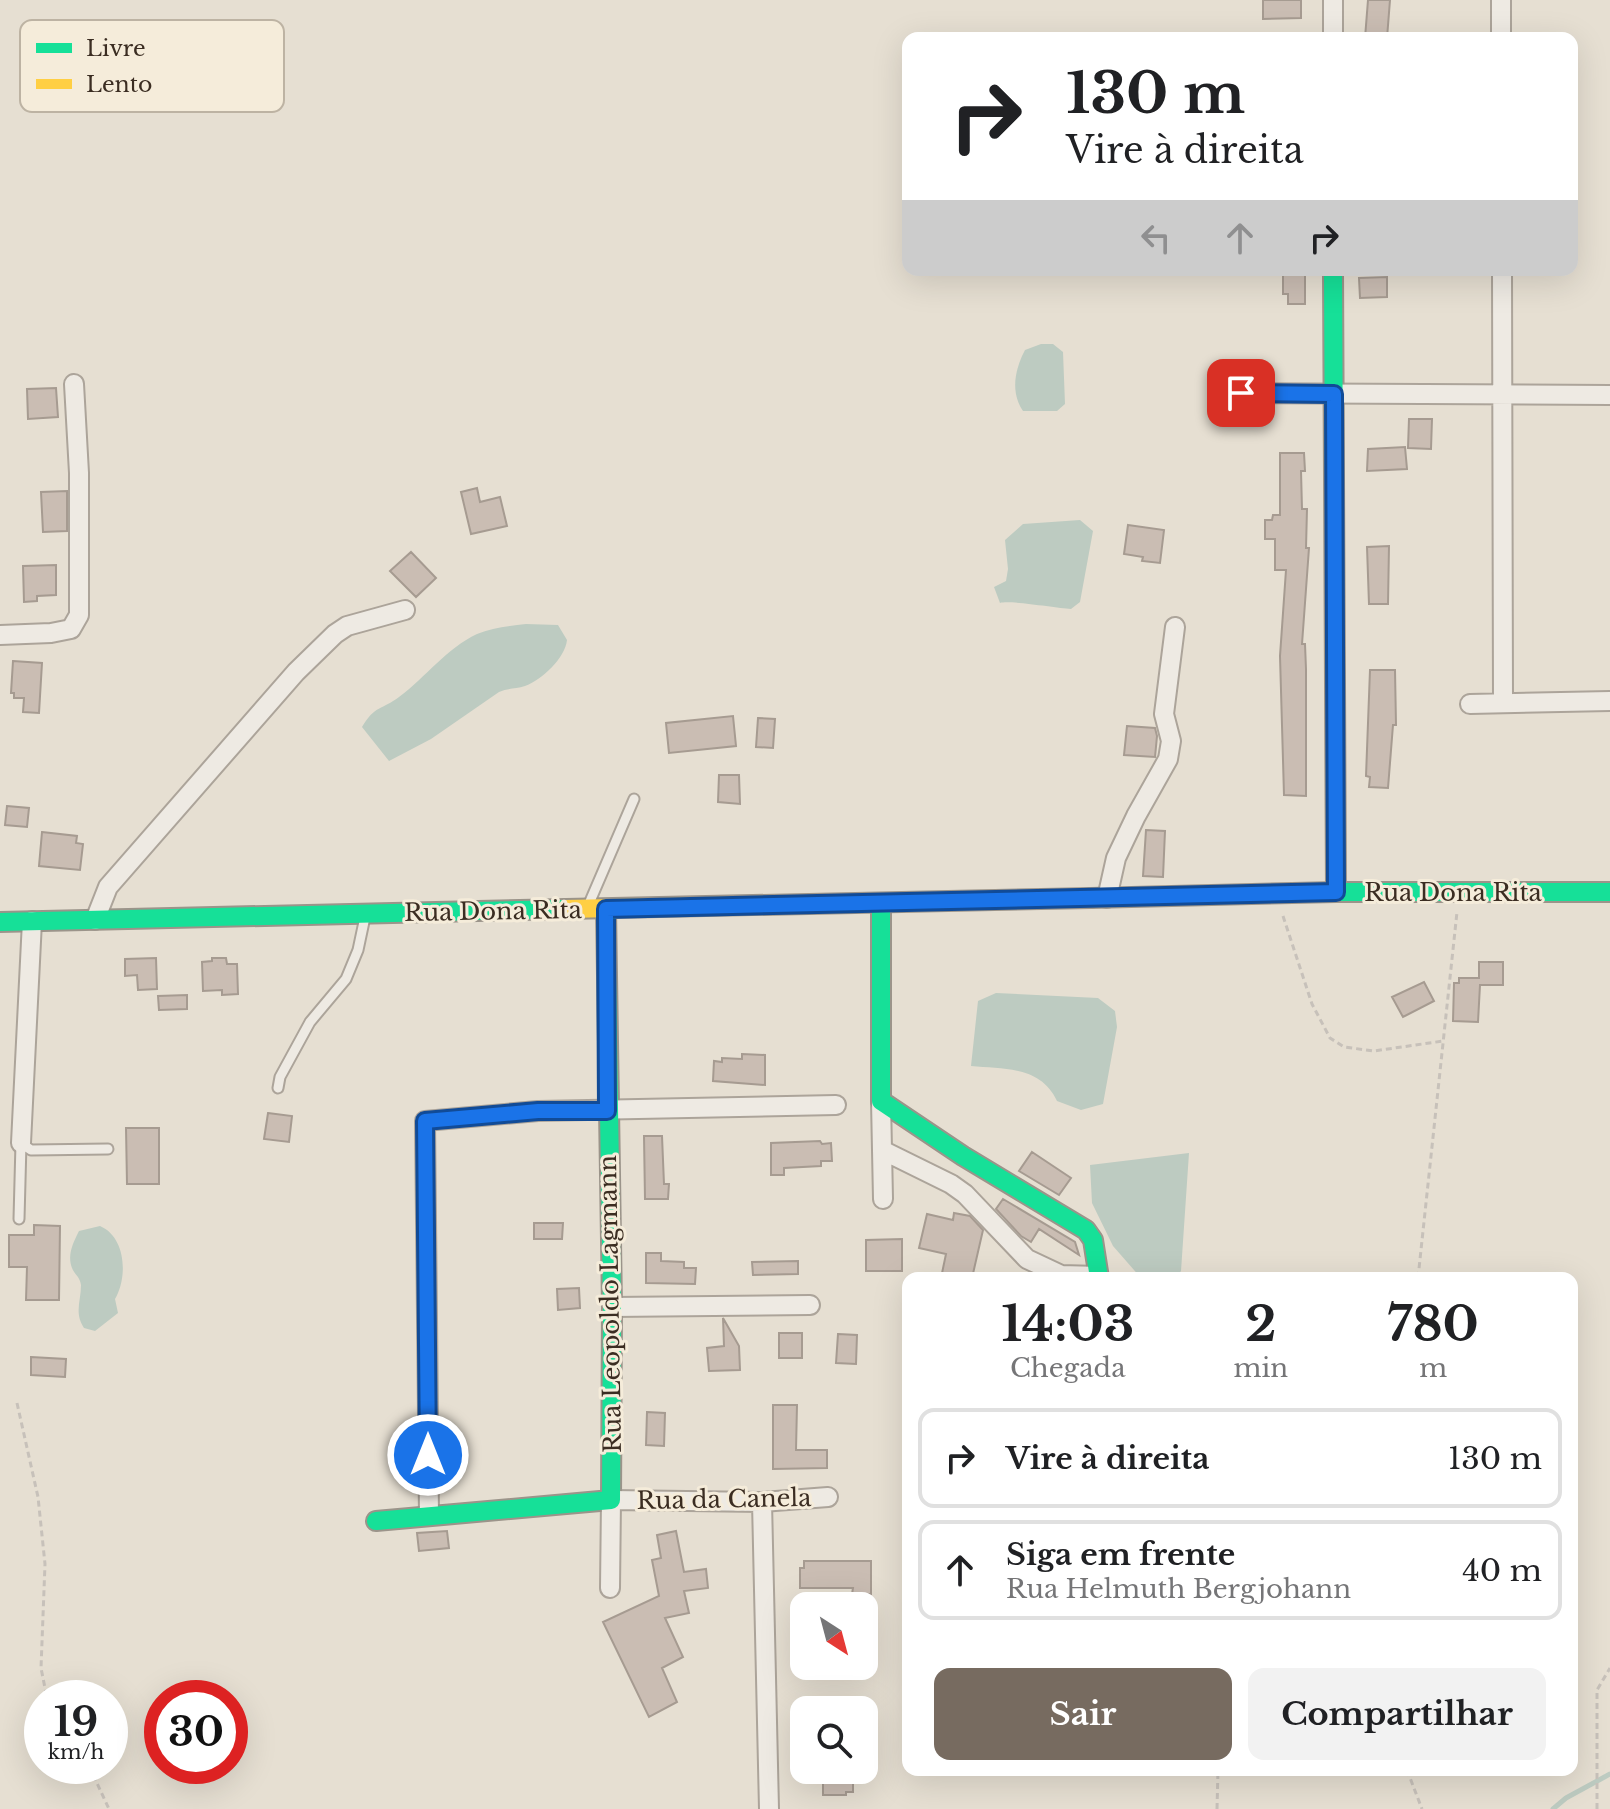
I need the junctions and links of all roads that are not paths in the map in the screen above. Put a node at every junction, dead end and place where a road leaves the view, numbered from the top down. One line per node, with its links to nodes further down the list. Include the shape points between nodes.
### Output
1 (1333, 0): 3 (street)
2 (1501, 0): 4 (street)
3 (1333, 32)
4 (1501, 32)
5 (1333, 276): 10 (street)
6 (1502, 276): 9 (street)
7 (74, 384): 14 (street, via 79,615 71,629)
8 (1241, 393): 10 (street)
9 (1502, 393): 10 (street); 11 (street); 16 (street)
10 (1334, 394): 19 (street)
11 (1610, 395)
12 (405, 610): 26 (street, via 347,626 296,672 108,887)
13 (1175, 627): 21 (street, via 1164,714 1171,741 1168,759 1116,858)
14 (0, 635)
15 (1610, 701): 16 (street)
16 (1503, 703): 17 (street)
17 (1470, 704)
18 (634, 799): 23 (lane)
19 (1336, 892): 20 (street, Rua Dona Rita); 21 (street, Rua Dona Rita)
20 (1610, 892)
21 (1107, 898): 22 (street, Rua Dona Rita)
22 (881, 903): 24 (street, Rua Dona Rita); 30 (street)
23 (586, 909): 24 (street, Rua Dona Rita); 25 (street, Rua Dona Rita)
24 (606, 909): 32 (street, Rua Leopoldo Lagmann)
25 (366, 914): 26 (street, Rua Dona Rita); 29 (lane, via 346,979 310,1022)
26 (95, 920): 27 (street, Rua Dona Rita)
27 (32, 921): 28 (street, Rua Dona Rita); 33 (street)
28 (0, 922)
29 (278, 1088)
30 (881, 1101): 35 (street); 39 (street, via 1086,1230)
31 (836, 1105): 32 (street)
32 (607, 1111): 41 (street, Rua Leopoldo Lagmann); 45 (street, via 425,1121)
33 (21, 1143): 34 (lane, via 31,1150); 37 (lane)
34 (108, 1149)
35 (882, 1150): 36 (street); 38 (street, via 951,1184 1027,1259)
36 (883, 1199)
37 (19, 1219)
38 (1055, 1272)
39 (1098, 1272)
40 (810, 1305): 41 (street)
41 (612, 1307): 43 (street, Rua Leopoldo Lagmann)
42 (828, 1497): 44 (street, Rua da Canela)
43 (611, 1500): 44 (street, Rua da Canela); 45 (street); 47 (street, Rua da Canela)
44 (762, 1502): 48 (street)
45 (429, 1516): 46 (street)
46 (376, 1521)
47 (610, 1588)
48 (769, 1809)

